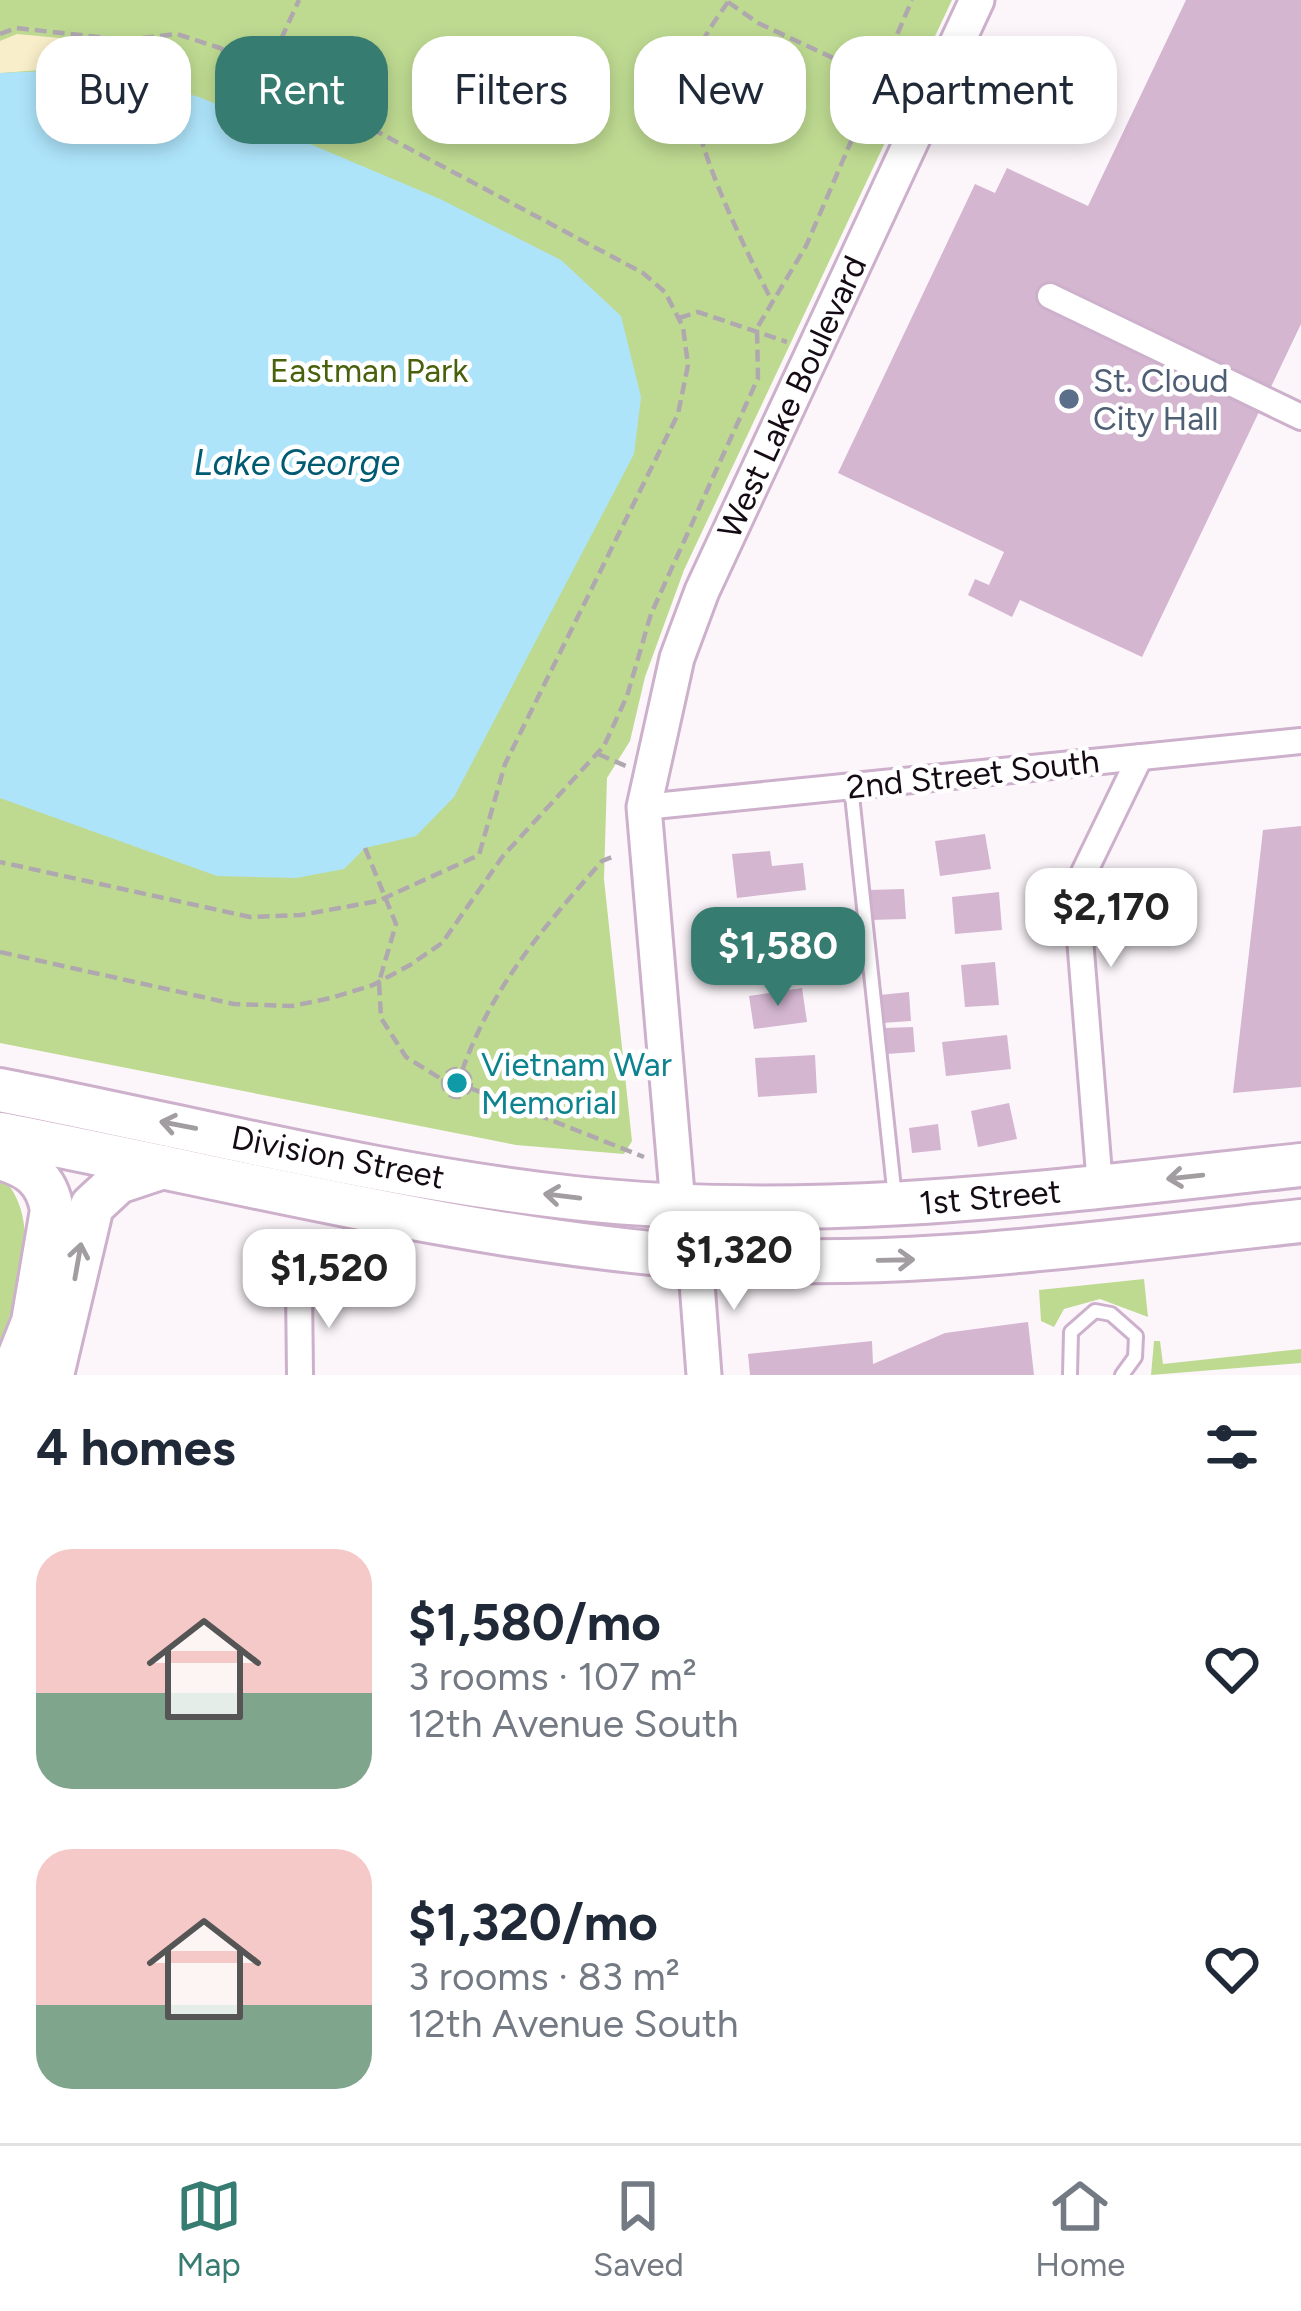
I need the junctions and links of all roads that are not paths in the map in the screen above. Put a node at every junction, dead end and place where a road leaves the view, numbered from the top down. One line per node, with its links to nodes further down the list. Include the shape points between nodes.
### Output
1 (977, 0): 7 (street, West Lake Boulevard, via 702,591 677,658)
2 (1050, 296): 3 (street)
3 (1301, 417)
4 (1301, 740): 5 (street, 2nd Street South)
5 (1140, 757): 6 (street, 2nd Street South); 13 (street, via 1076,889)
6 (851, 786): 7 (street, 2nd Street South); 15 (lane)
7 (644, 808): 14 (street, West Lake Boulevard)
8 (0, 1090): 14 (highway, Division Street, one-way to 8, via 486,1186)
9 (0, 1133): 12 (highway, Division Street)
10 (0, 1158): 19 (highway, via 32,1170 52,1210 33,1322)
11 (1301, 1165): 13 (highway, 1st Street, one-way to 13)
12 (166, 1166): 17 (highway, Division Street, via 493,1230); 20 (highway, one-way to 12, via 92,1206 118,1182)
13 (1100, 1186): 15 (highway, 1st Street)
14 (678, 1205): 15 (highway, 1st Street)
15 (896, 1205)
16 (1301, 1221): 17 (highway, 1st Street, one-way to 16, via 917,1260)
17 (695, 1257): 22 (street)
18 (298, 1287): 21 (street)
19 (12, 1375)
20 (52, 1375)
21 (299, 1375)
22 (704, 1375)
23 (1070, 1375): 24 (lane, via 1072,1332 1095,1311 1136,1336 1135,1357)
24 (1122, 1375)

